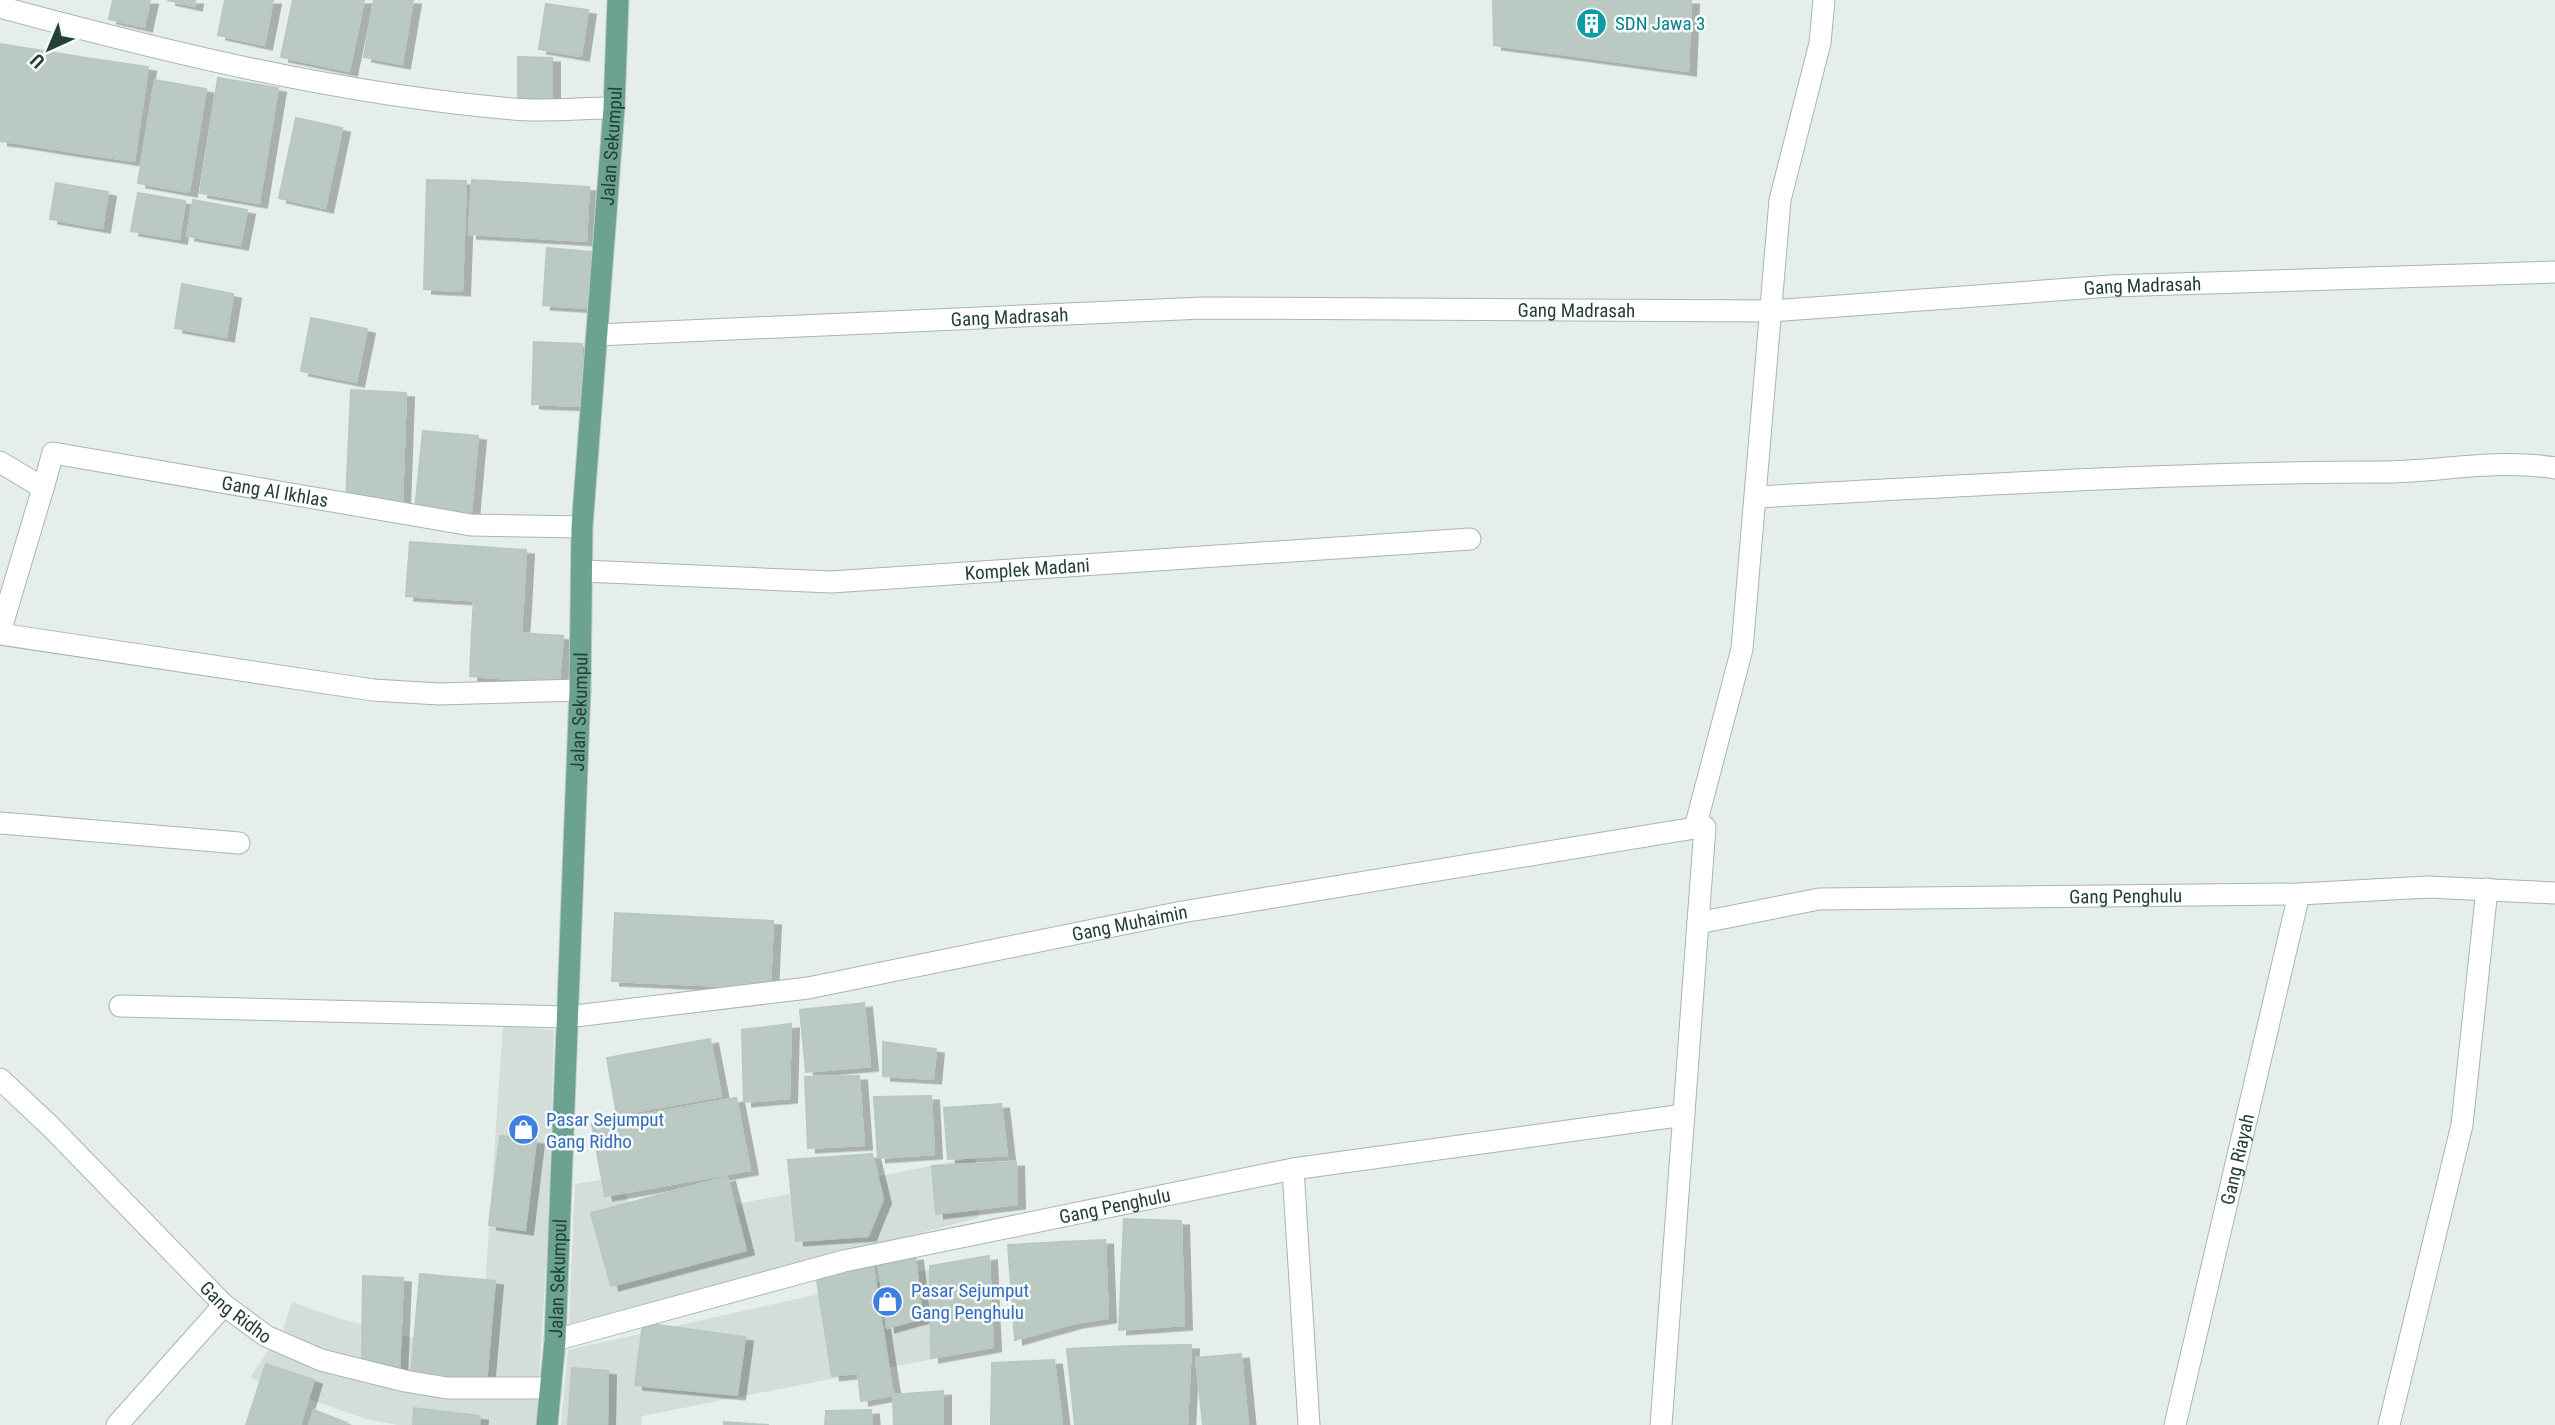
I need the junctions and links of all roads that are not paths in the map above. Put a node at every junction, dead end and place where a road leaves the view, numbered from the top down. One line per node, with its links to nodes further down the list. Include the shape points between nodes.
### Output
1 (618, 0): 4 (main road, Jalan Sekumpul)
2 (1824, 0): 6 (street, via 1820,43 1780,200)
3 (0, 7): 4 (street, via 244,70 338,89 516,109)
4 (614, 108): 7 (main road, Jalan Sekumpul)
5 (2555, 272): 6 (street, Gang Madrasah, via 2111,286)
6 (1771, 311): 7 (street, Gang Madrasah, via 1203,308); 11 (street)
7 (597, 335): 12 (main road, Jalan Sekumpul)
8 (0, 463): 10 (street)
9 (2555, 468): 11 (street, via 2486,463 2418,472 2181,475)
10 (43, 488): 12 (street, Gang Al Ikhlas, via 53,453 471,525); 15 (street)
11 (1756, 497): 18 (street, via 1742,649)
12 (582, 527): 14 (main road, Jalan Sekumpul)
13 (1471, 539): 14 (street, Komplek Madani, via 831,582)
14 (584, 571): 16 (main road, Jalan Sekumpul)
15 (0, 633): 16 (street, via 373,691)
16 (580, 690): 25 (main road, Jalan Sekumpul)
17 (0, 823): 19 (street)
18 (1695, 828): 23 (street, via 1705,827); 25 (street, Gang Muhaimin, via 1182,912 808,988)
19 (239, 844)
20 (2487, 889): 21 (street, Gang Penghulu); 22 (street, Gang Penghulu, via 2428,887); 37 (street, via 2462,1125)
21 (2555, 893)
22 (2299, 894): 23 (street, Gang Penghulu, via 1819,899); 36 (street, Gang Riayah)
23 (1698, 923): 27 (street)
24 (120, 1006): 25 (street, Gang Muhaimin)
25 (567, 1017): 30 (main road, Jalan Sekumpul)
26 (0, 1079): 29 (street, Gang Ridho)
27 (1684, 1115): 28 (street, Gang Penghulu); 35 (street)
28 (1293, 1169): 30 (street, Gang Penghulu, via 844,1261); 34 (street)
29 (224, 1305): 31 (street, Gang Ridho, via 266,1336 294,1349 405,1381 458,1389); 32 (street)
30 (555, 1340): 31 (main road, Jalan Sekumpul)
31 (551, 1388): 33 (main road, Jalan Sekumpul)
32 (117, 1425)
33 (547, 1425)
34 (1309, 1425)
35 (1661, 1425)
36 (2175, 1425)
37 (2389, 1425)

